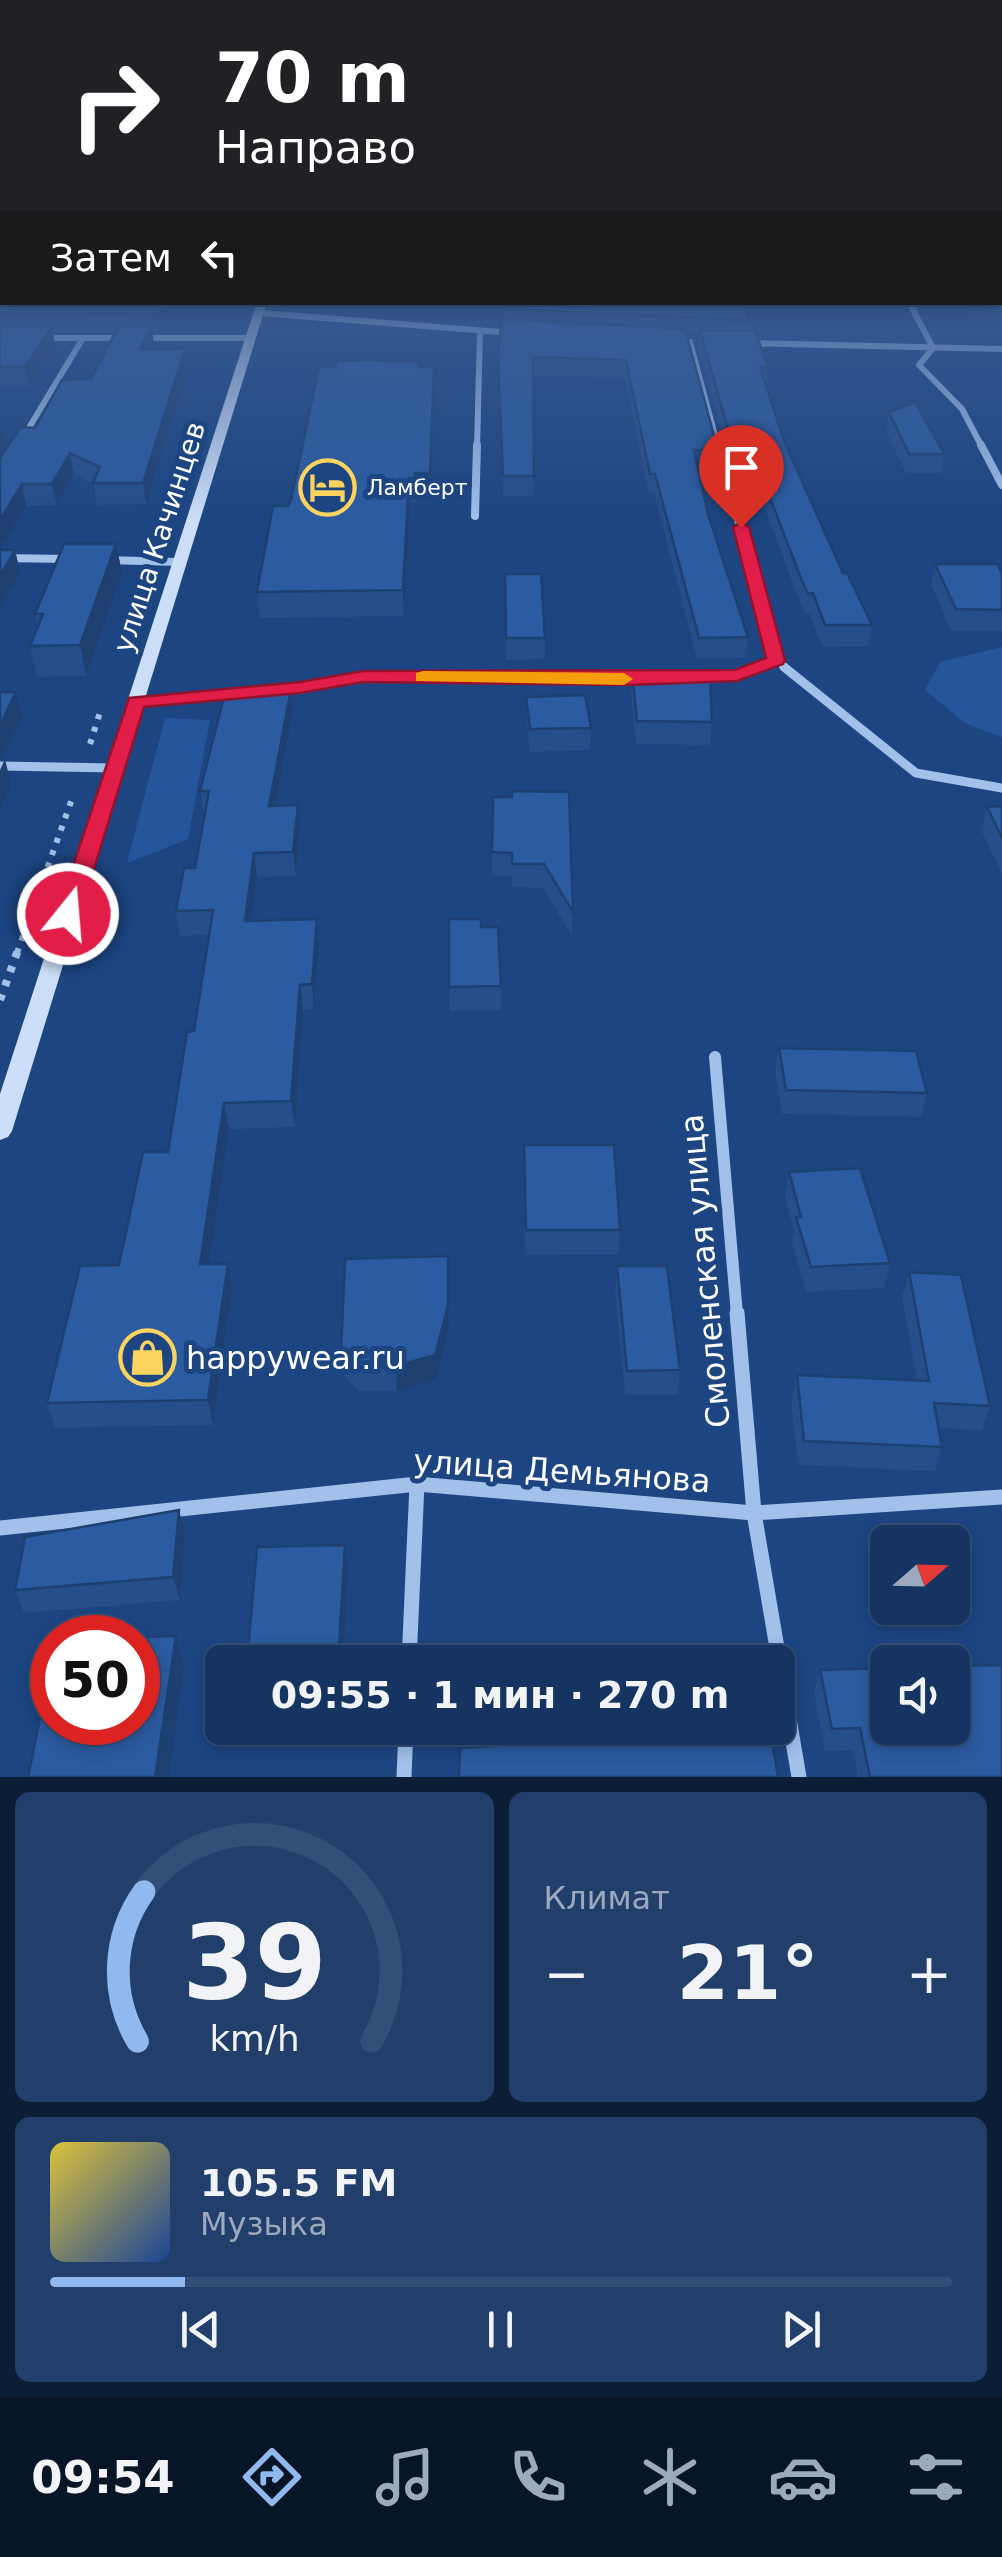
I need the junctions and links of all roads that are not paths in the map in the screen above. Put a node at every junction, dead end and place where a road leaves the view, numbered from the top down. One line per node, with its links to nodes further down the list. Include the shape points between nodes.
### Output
1 (73, 355): 6 (street)
2 (246, 355): 12 (main road, улица Качинцев)
3 (479, 355): 8 (street)
4 (693, 355): 13 (street)
5 (927, 355): 7 (street, via 919,365 962,409)
6 (20, 444)
7 (1002, 485)
8 (475, 516)
9 (0, 558): 10 (street)
10 (75, 559)
11 (93, 560): 12 (street)
12 (179, 562): 18 (main road, улица Качинцев)
13 (776, 660): 15 (street, via 737,676); 21 (street, via 916,773)
14 (646, 678): 16 (street, via 363,676)
15 (683, 678)
16 (263, 691)
17 (245, 692): 18 (street)
18 (136, 702): 20 (main road, улица Качинцев)
19 (0, 766): 20 (street)
20 (114, 768): 23 (main road, улица Качинцев)
21 (1002, 788)
22 (715, 1057): 26 (street, Смоленская улица)
23 (0, 1132)
24 (417, 1484): 26 (street, улица Демьянова); 27 (street, улица Демьянова); 28 (street)
25 (1002, 1497): 26 (street, улица Демьянова)
26 (754, 1513): 31 (street, Смоленская улица)
27 (0, 1528)
28 (410, 1645)
29 (405, 1745): 30 (street)
30 (404, 1777)
31 (799, 1777)

